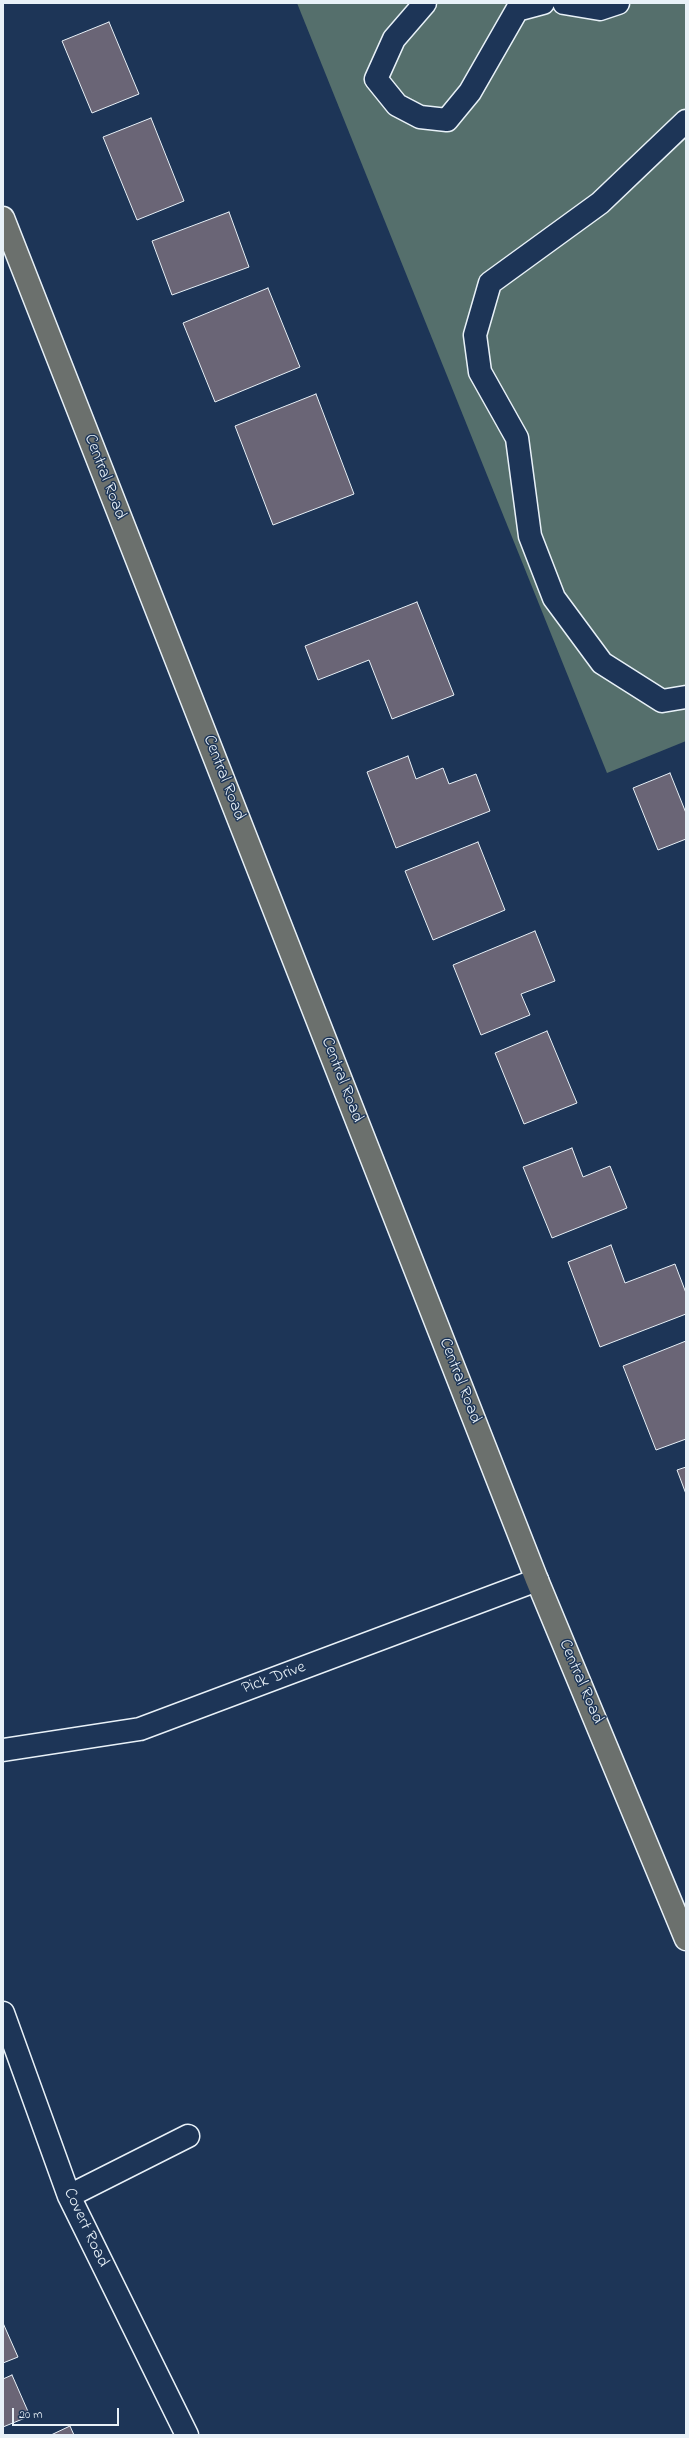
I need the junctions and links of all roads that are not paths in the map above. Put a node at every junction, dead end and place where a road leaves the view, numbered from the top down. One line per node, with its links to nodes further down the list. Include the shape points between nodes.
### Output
1 (425, 3): 2 (street, via 394,39 376,79 397,105 420,117 447,120 470,92 517,10)
2 (543, 3)
3 (564, 3): 4 (street, via 600,9)
4 (618, 3)
5 (686, 121): 7 (street, via 600,203 490,283 475,335 480,372 517,438 530,536 554,598 602,663 662,701)
6 (3, 218): 8 (main road, Central Road)
7 (686, 697)
8 (537, 1580): 9 (street, Pick Drive, via 140,1729); 10 (main road, Central Road)
9 (3, 1750)
10 (686, 1939)
11 (3, 2013): 13 (street, Covert Road)
12 (188, 2136): 13 (street)
13 (69, 2196): 14 (street, Covert Road)
14 (187, 2435)

